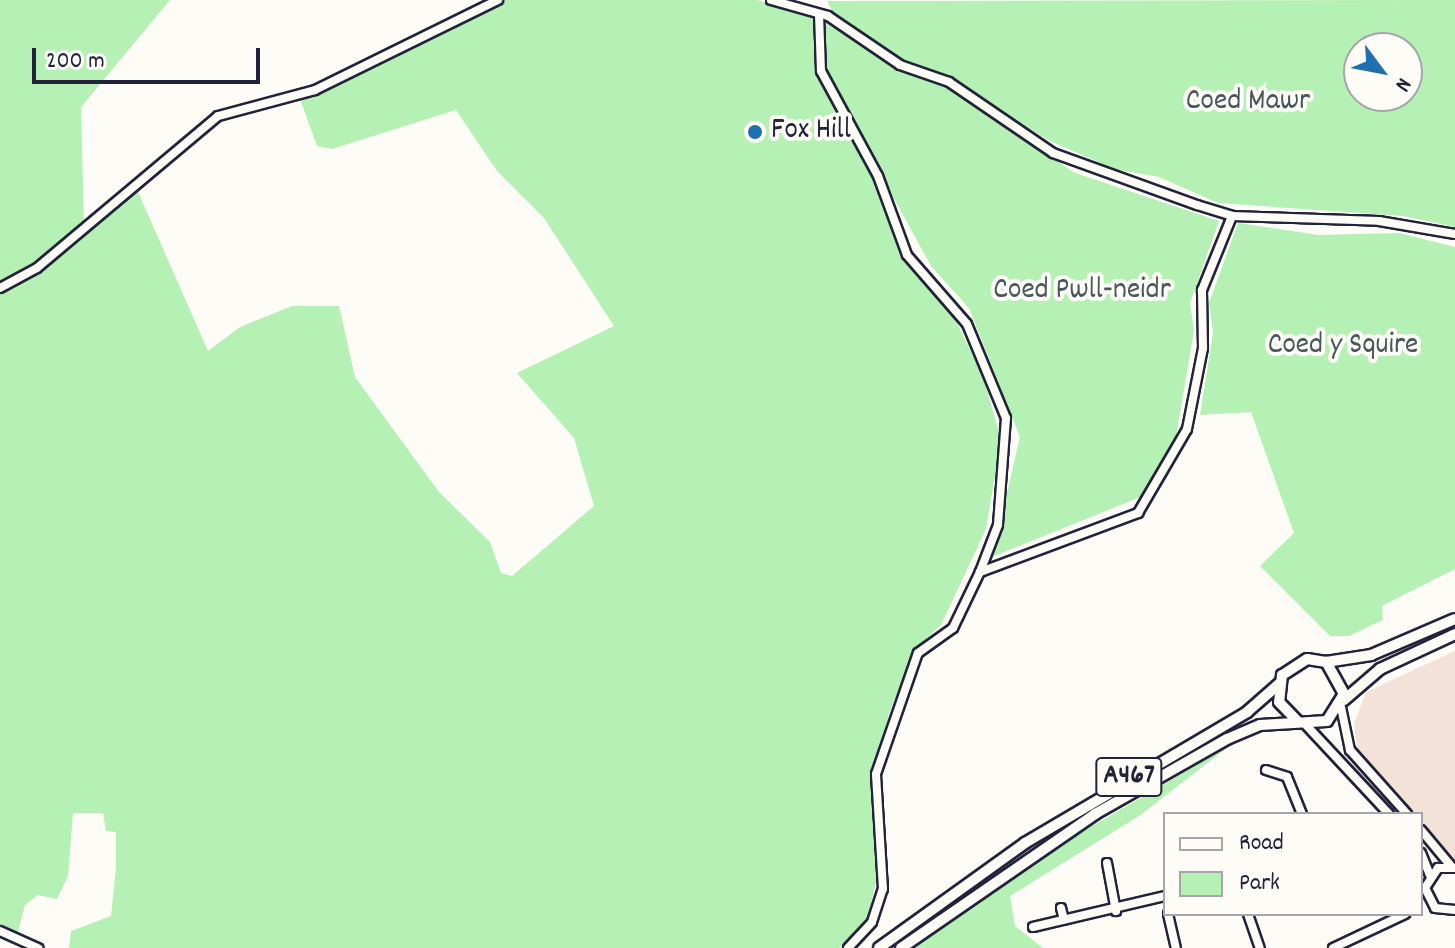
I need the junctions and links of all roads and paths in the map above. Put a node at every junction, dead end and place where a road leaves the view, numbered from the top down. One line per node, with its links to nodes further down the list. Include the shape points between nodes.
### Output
1 (498, 0): 6 (street, via 315,90 218,116 37,268)
2 (771, 0): 3 (street)
3 (819, 14): 4 (street, via 900,65 949,82 1053,153); 7 (street, via 821,71 878,176 907,255 967,324 1006,418 998,525)
4 (1232, 216): 5 (street, via 1379,221); 7 (street, via 1202,290 1203,348 1175,461 1138,513)
5 (1455, 234)
6 (0, 288)
7 (980, 572): 35 (street, via 953,628 918,653 882,751 875,798 883,889 872,922)
8 (1455, 619): 10 (main road, via 1371,655)
9 (1455, 634): 12 (main road, via 1380,669)
10 (1326, 662): 11 (main road, via 1297,661); 12 (main road, via 1342,679)
11 (1279, 684): 13 (main road, via 1283,710); 36 (main road, A467, via 1247,712 1025,843)
12 (1342, 704): 13 (main road, via 1327,721); 17 (street, via 1350,750)
13 (1302, 723): 16 (street); 37 (main road, A467, via 1243,730 1164,773)
14 (1266, 770): 15 (street, via 1287,777)
15 (1301, 812)
16 (1387, 812)
17 (1405, 812)
18 (1423, 832): 21 (street)
19 (1423, 858): 22 (street)
20 (1107, 863): 27 (street)
21 (1453, 867): 22 (street)
22 (1430, 875): 24 (street)
23 (1163, 899): 27 (street)
24 (1425, 902): 26 (street)
25 (1061, 908): 31 (street)
26 (1455, 910)
27 (1116, 911): 31 (street)
28 (1168, 916): 38 (street)
29 (1249, 916): 39 (street)
30 (1401, 916): 40 (street)
31 (1064, 920): 32 (street)
32 (1033, 927)
33 (0, 931): 34 (street)
34 (38, 948)
35 (848, 948)
36 (879, 948)
37 (901, 948)
38 (1176, 948)
39 (1260, 948)
40 (1333, 948)

